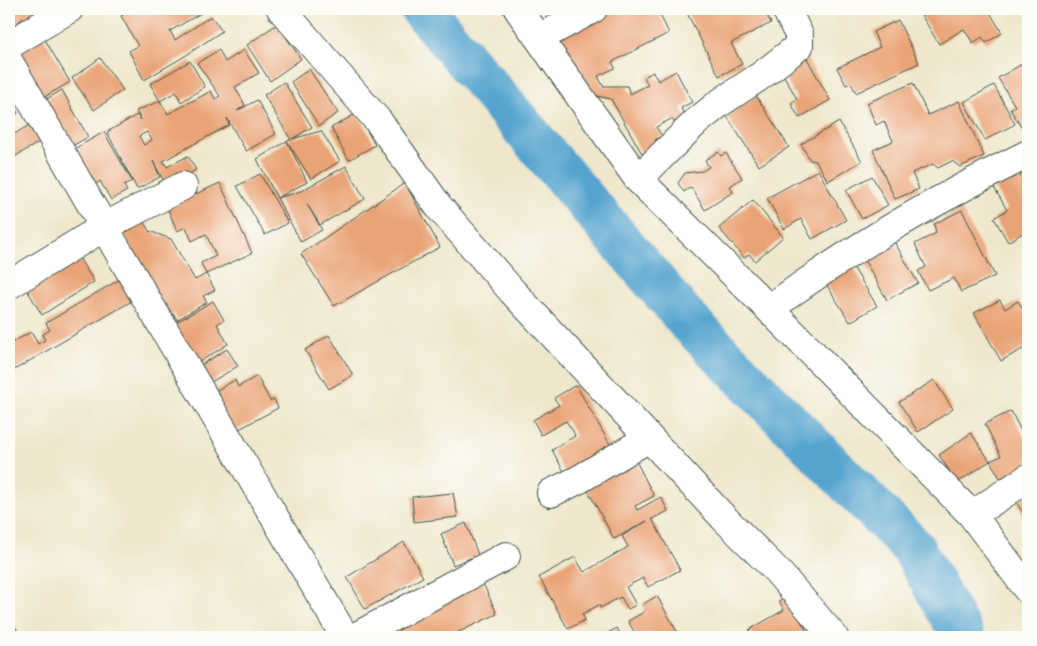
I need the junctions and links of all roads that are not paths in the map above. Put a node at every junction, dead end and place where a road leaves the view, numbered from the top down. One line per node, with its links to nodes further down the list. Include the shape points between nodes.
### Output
1 (69, 9): 7 (street)
2 (281, 9): 15 (street, via 379,122 439,207 512,291)
3 (518, 9): 6 (street)
4 (593, 9): 6 (street)
5 (786, 9): 10 (street, via 799,35 799,46 696,122)
6 (539, 38): 10 (street)
7 (9, 45)
8 (9, 62): 12 (street)
9 (1028, 154): 14 (street, via 935,202 811,278)
10 (638, 179): 14 (street)
11 (184, 186): 12 (street)
12 (104, 227): 13 (street); 21 (street)
13 (9, 285)
14 (769, 309): 18 (street)
15 (650, 438): 17 (street); 23 (street, via 777,571)
16 (1028, 478): 18 (street)
17 (551, 493)
18 (972, 515): 20 (street)
19 (506, 556): 22 (street)
20 (1028, 590)
21 (345, 637)
22 (356, 637)
23 (834, 637)

